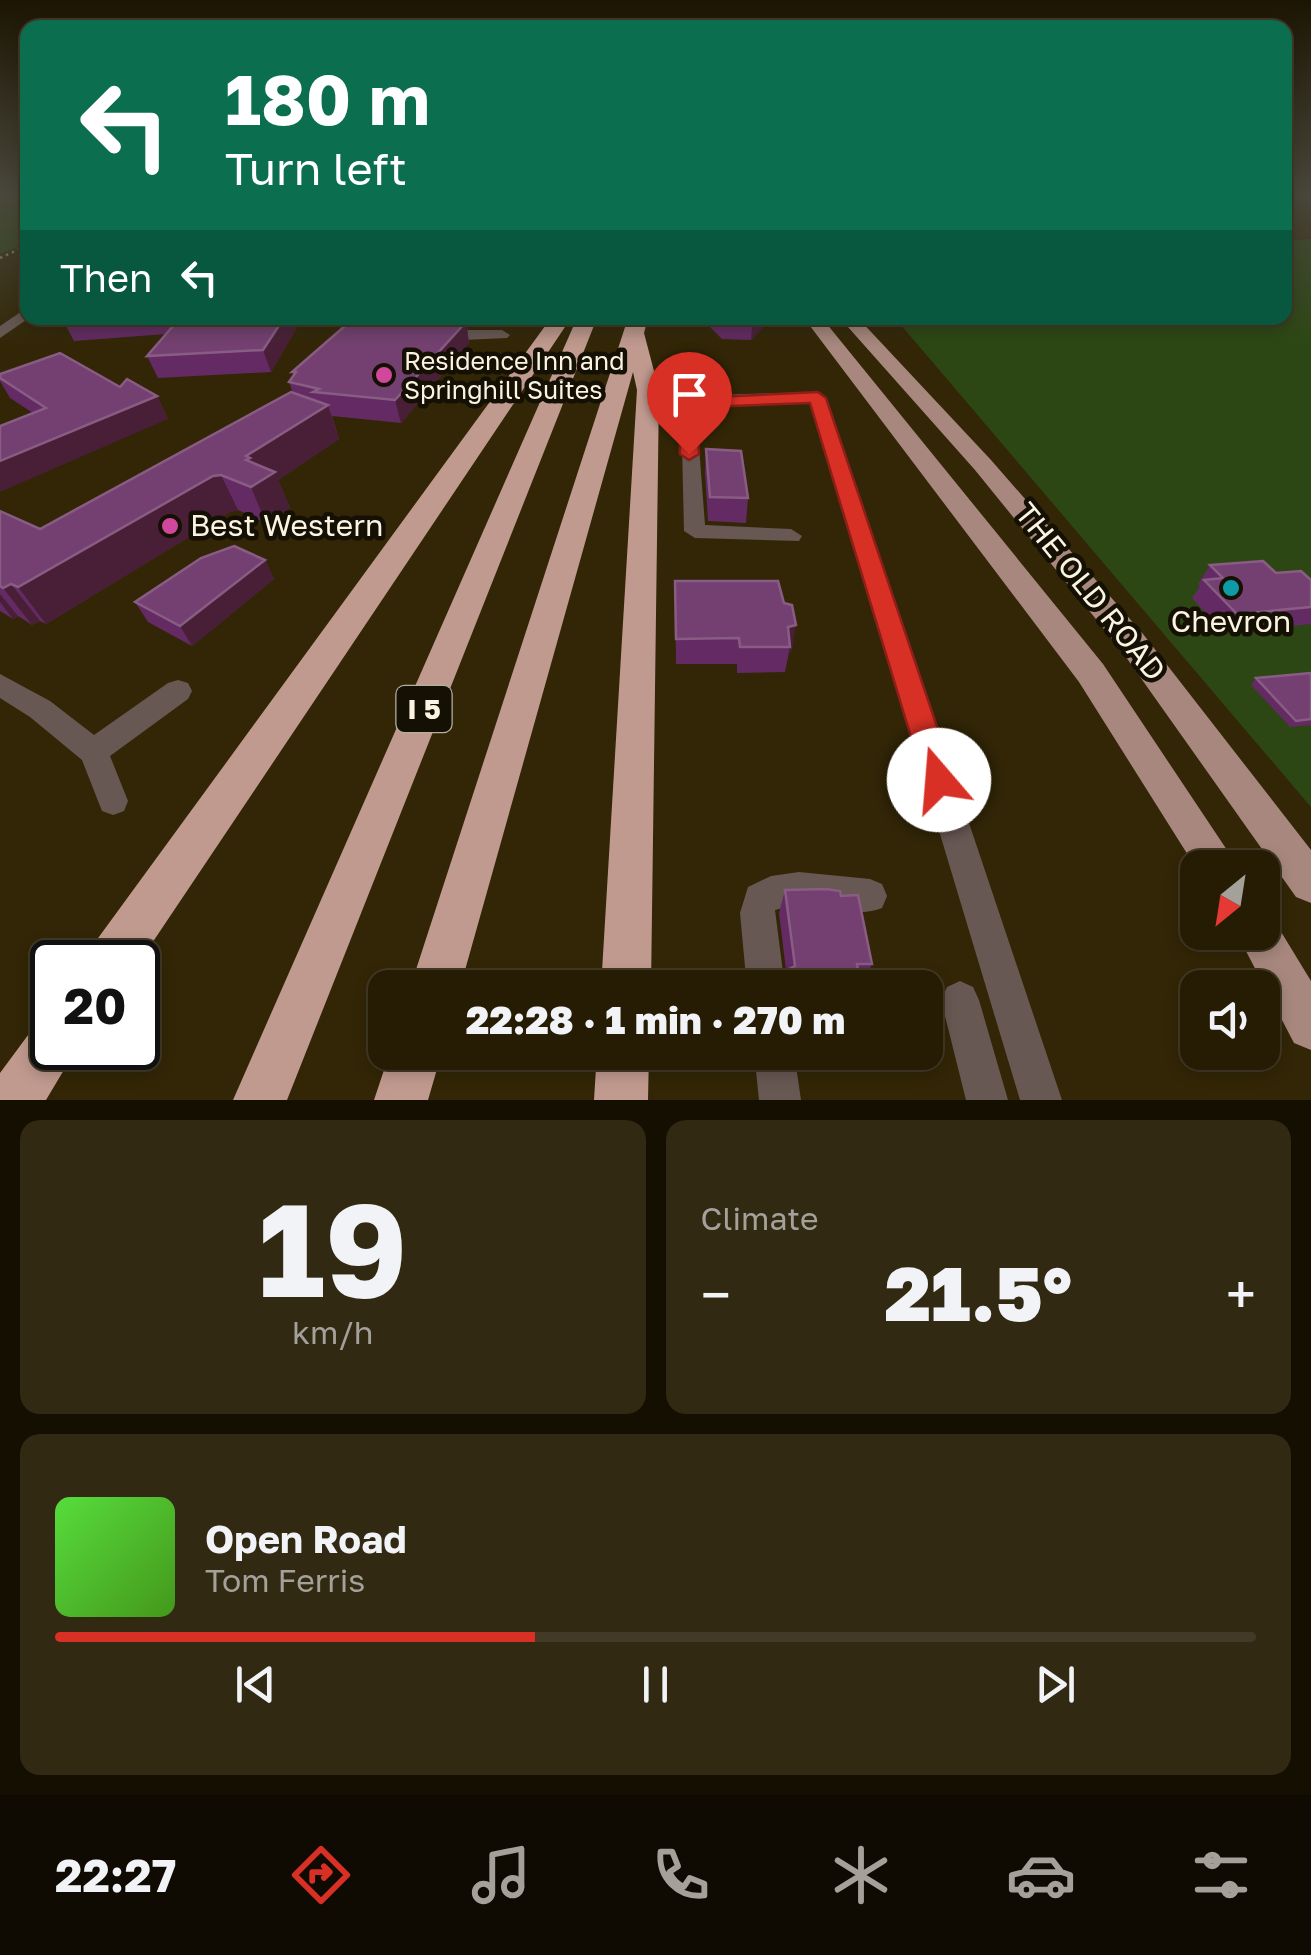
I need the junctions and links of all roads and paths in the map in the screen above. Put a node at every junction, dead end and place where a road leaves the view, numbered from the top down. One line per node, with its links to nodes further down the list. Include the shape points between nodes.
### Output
1 (20, 316): 8 (street)
2 (556, 325): 19 (highway)
3 (584, 325): 31 (highway, I 5)
4 (636, 325): 21 (highway)
5 (636, 325): 22 (highway, via 648,390)
6 (818, 325): 16 (main road, THE OLD ROAD, via 1091,673)
7 (855, 325): 17 (main road, THE OLD ROAD, via 994,477 1152,667)
8 (0, 332)
9 (462, 335): 10 (street)
10 (502, 335)
11 (792, 536): 36 (street, via 695,531 687,406 700,396 818,398)
12 (0, 685): 14 (street)
13 (178, 691): 14 (street)
14 (94, 752): 15 (street)
15 (114, 801)
16 (1207, 850)
17 (1311, 884)
18 (870, 896): 23 (street, via 769,893 757,913)
19 (125, 940)
20 (1267, 950): 25 (main road)
21 (441, 970)
22 (627, 970)
23 (764, 970)
24 (960, 1000): 35 (street)
25 (1311, 1026)
26 (35, 1070): 30 (highway)
27 (411, 1070): 32 (highway)
28 (622, 1070): 33 (highway)
29 (776, 1070): 34 (street)
30 (14, 1100)
31 (260, 1100)
32 (402, 1100)
33 (621, 1100)
34 (780, 1100)
35 (987, 1100)
36 (1041, 1100)

